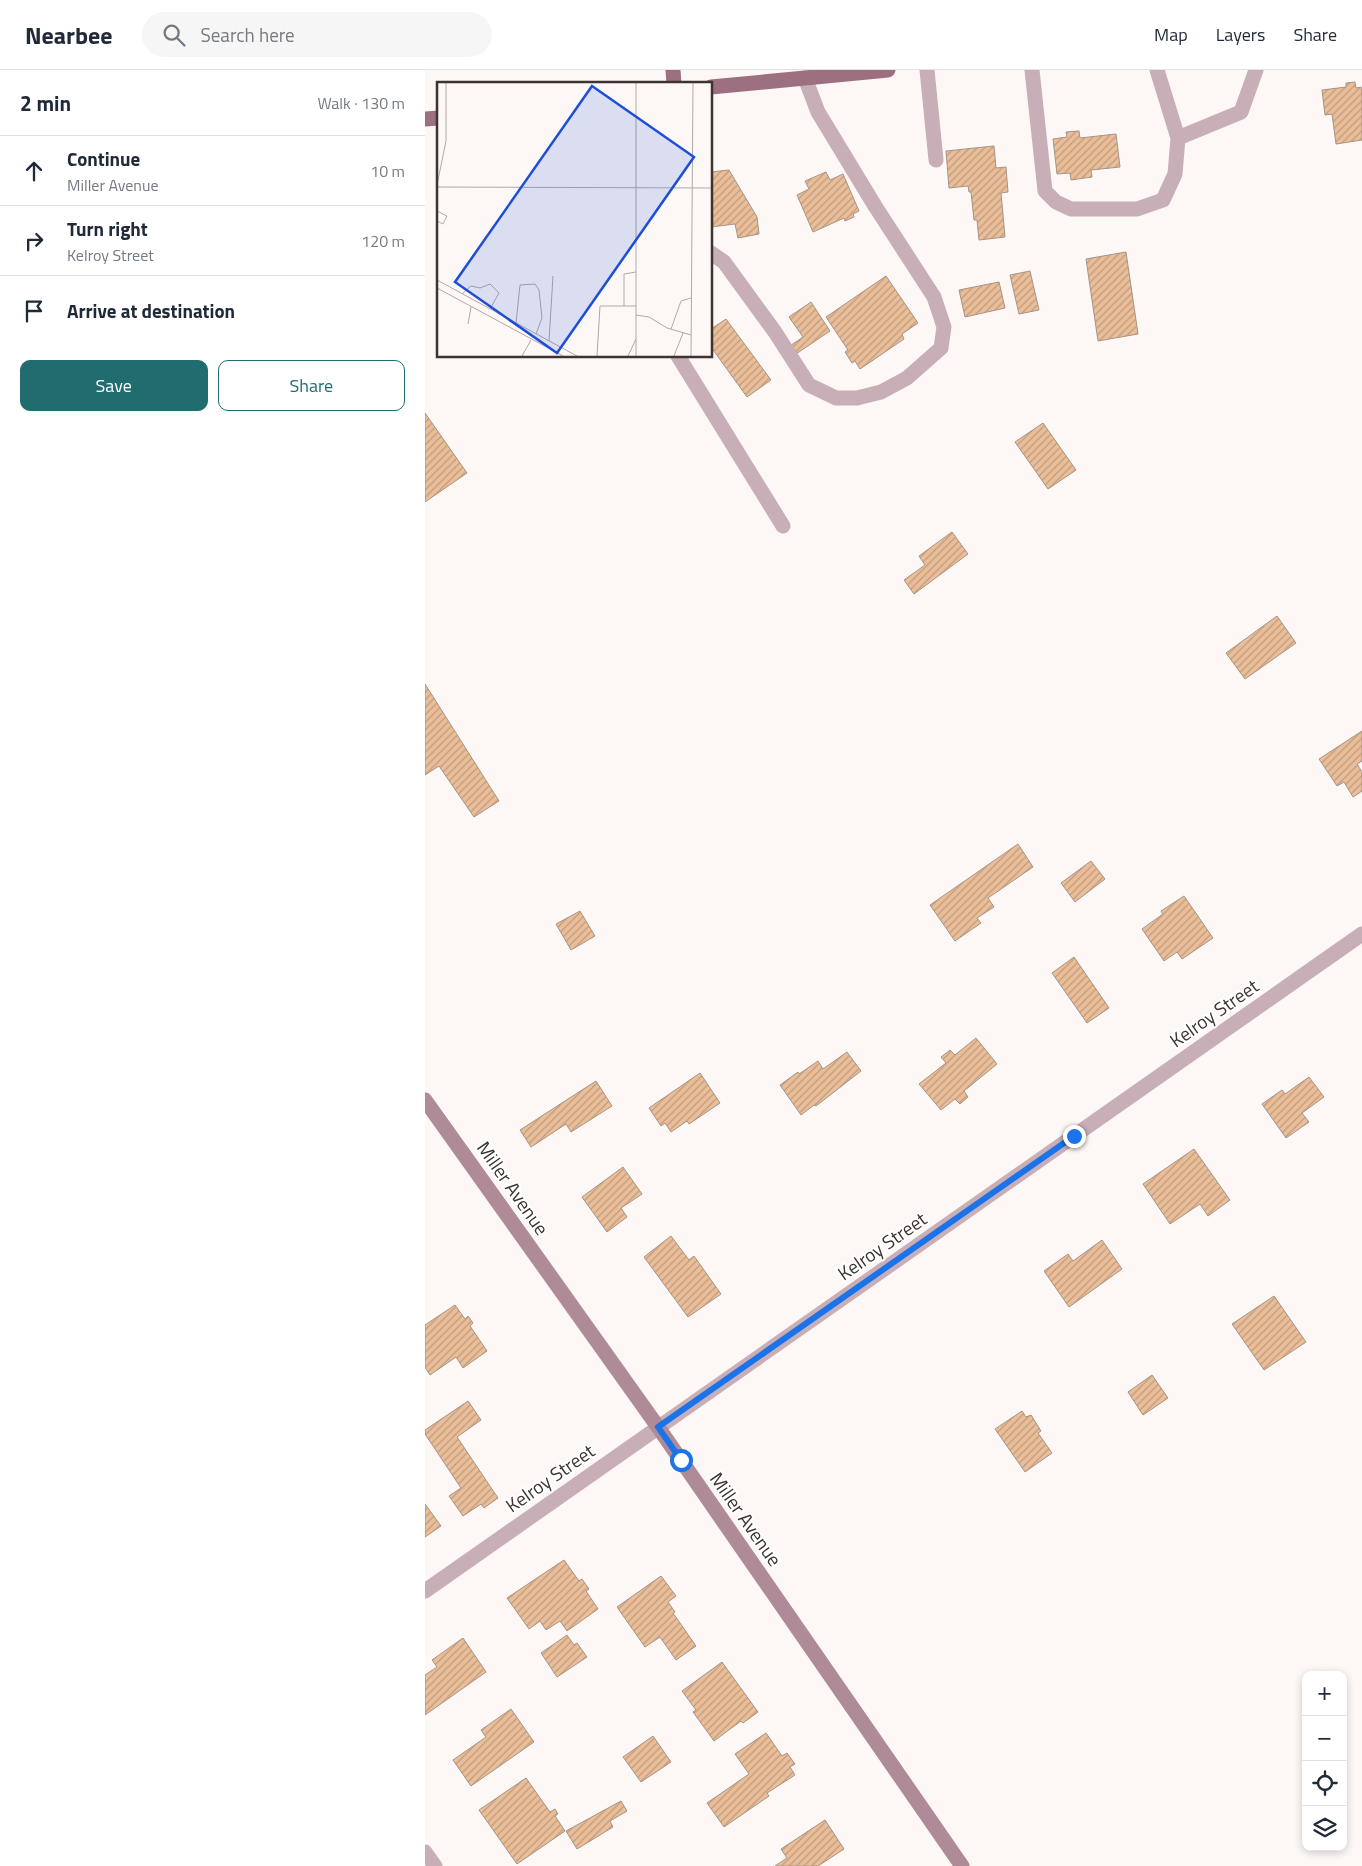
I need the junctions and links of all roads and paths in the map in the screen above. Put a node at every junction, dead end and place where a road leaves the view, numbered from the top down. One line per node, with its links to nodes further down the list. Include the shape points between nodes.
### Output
1 (888, 70): 6 (main road)
2 (927, 70): 9 (street)
3 (1032, 70): 8 (street, via 1045,191 1063,206 1071,209 1137,209 1163,200 1175,174)
4 (1157, 70): 8 (street)
5 (1256, 70): 8 (street, via 1241,112)
6 (805, 78): 7 (main road); 10 (street, via 818,112 934,297 944,327 941,348 907,378 881,392 857,398 836,398 809,385 725,262)
7 (713, 87)
8 (1178, 138)
9 (936, 160)
10 (713, 254)
11 (679, 358): 12 (street)
12 (783, 526)
13 (1362, 934): 15 (street, Kelroy Street)
14 (425, 1100): 15 (main road, Miller Avenue)
15 (658, 1427): 16 (street, Kelroy Street); 19 (main road, Miller Avenue)
16 (425, 1591)
17 (425, 1852): 18 (street)
18 (435, 1866)
19 (962, 1866)

